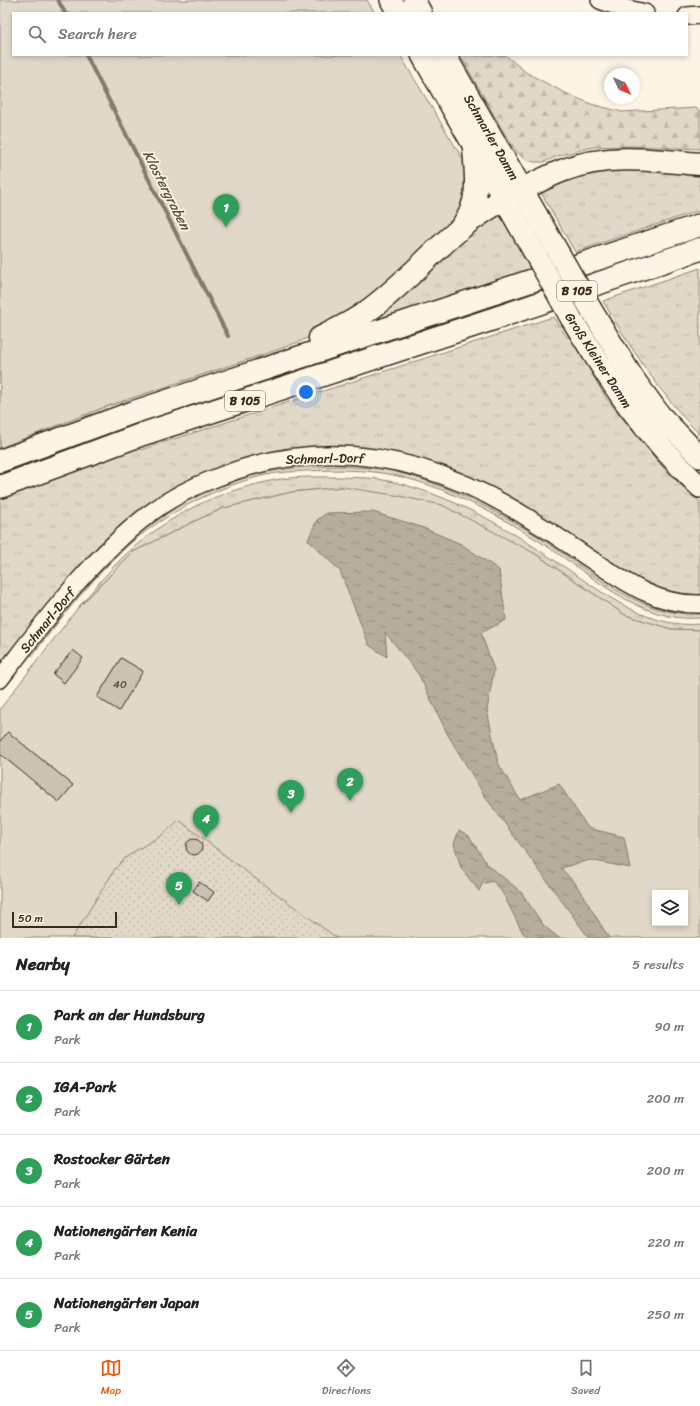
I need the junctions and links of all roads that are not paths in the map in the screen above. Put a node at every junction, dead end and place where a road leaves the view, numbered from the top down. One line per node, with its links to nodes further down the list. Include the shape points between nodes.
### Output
1 (391, 0): 4 (street)
2 (414, 0): 5 (street)
3 (600, 0): 6 (street)
4 (397, 12)
5 (420, 12)
6 (641, 12)
7 (700, 14): 8 (street)
8 (688, 16)
9 (423, 56): 11 (street, Schmarler Damm)
10 (445, 56): 13 (street, Schmarler Damm)
11 (474, 148): 13 (street, Schmarler Damm); 15 (highway, via 476,200)
12 (700, 164): 13 (highway, via 625,159 599,161 564,170)
13 (513, 194): 15 (highway); 20 (street, Groß Kleiner Damm, bridge, via 515,202 538,218 592,311 660,415); 23 (street, Groß Kleiner Damm, bridge, via 538,259 606,374 654,440)
14 (700, 225): 19 (highway, B 105)
15 (462, 228): 19 (highway, via 390,293 343,327 316,340 256,360)
16 (700, 249): 18 (highway, B 105)
17 (700, 261): 18 (highway, via 689,264)
18 (661, 262): 22 (highway, B 105, via 143,434)
19 (227, 380): 21 (highway, B 105)
20 (700, 457)
21 (0, 461)
22 (0, 487)
23 (700, 487)
24 (700, 604): 25 (street, Schmarl-Dorf, via 673,602 630,586 535,522 466,484 404,463 372,457 307,455 236,470 177,496 151,512 125,534 72,589)
25 (0, 679)

